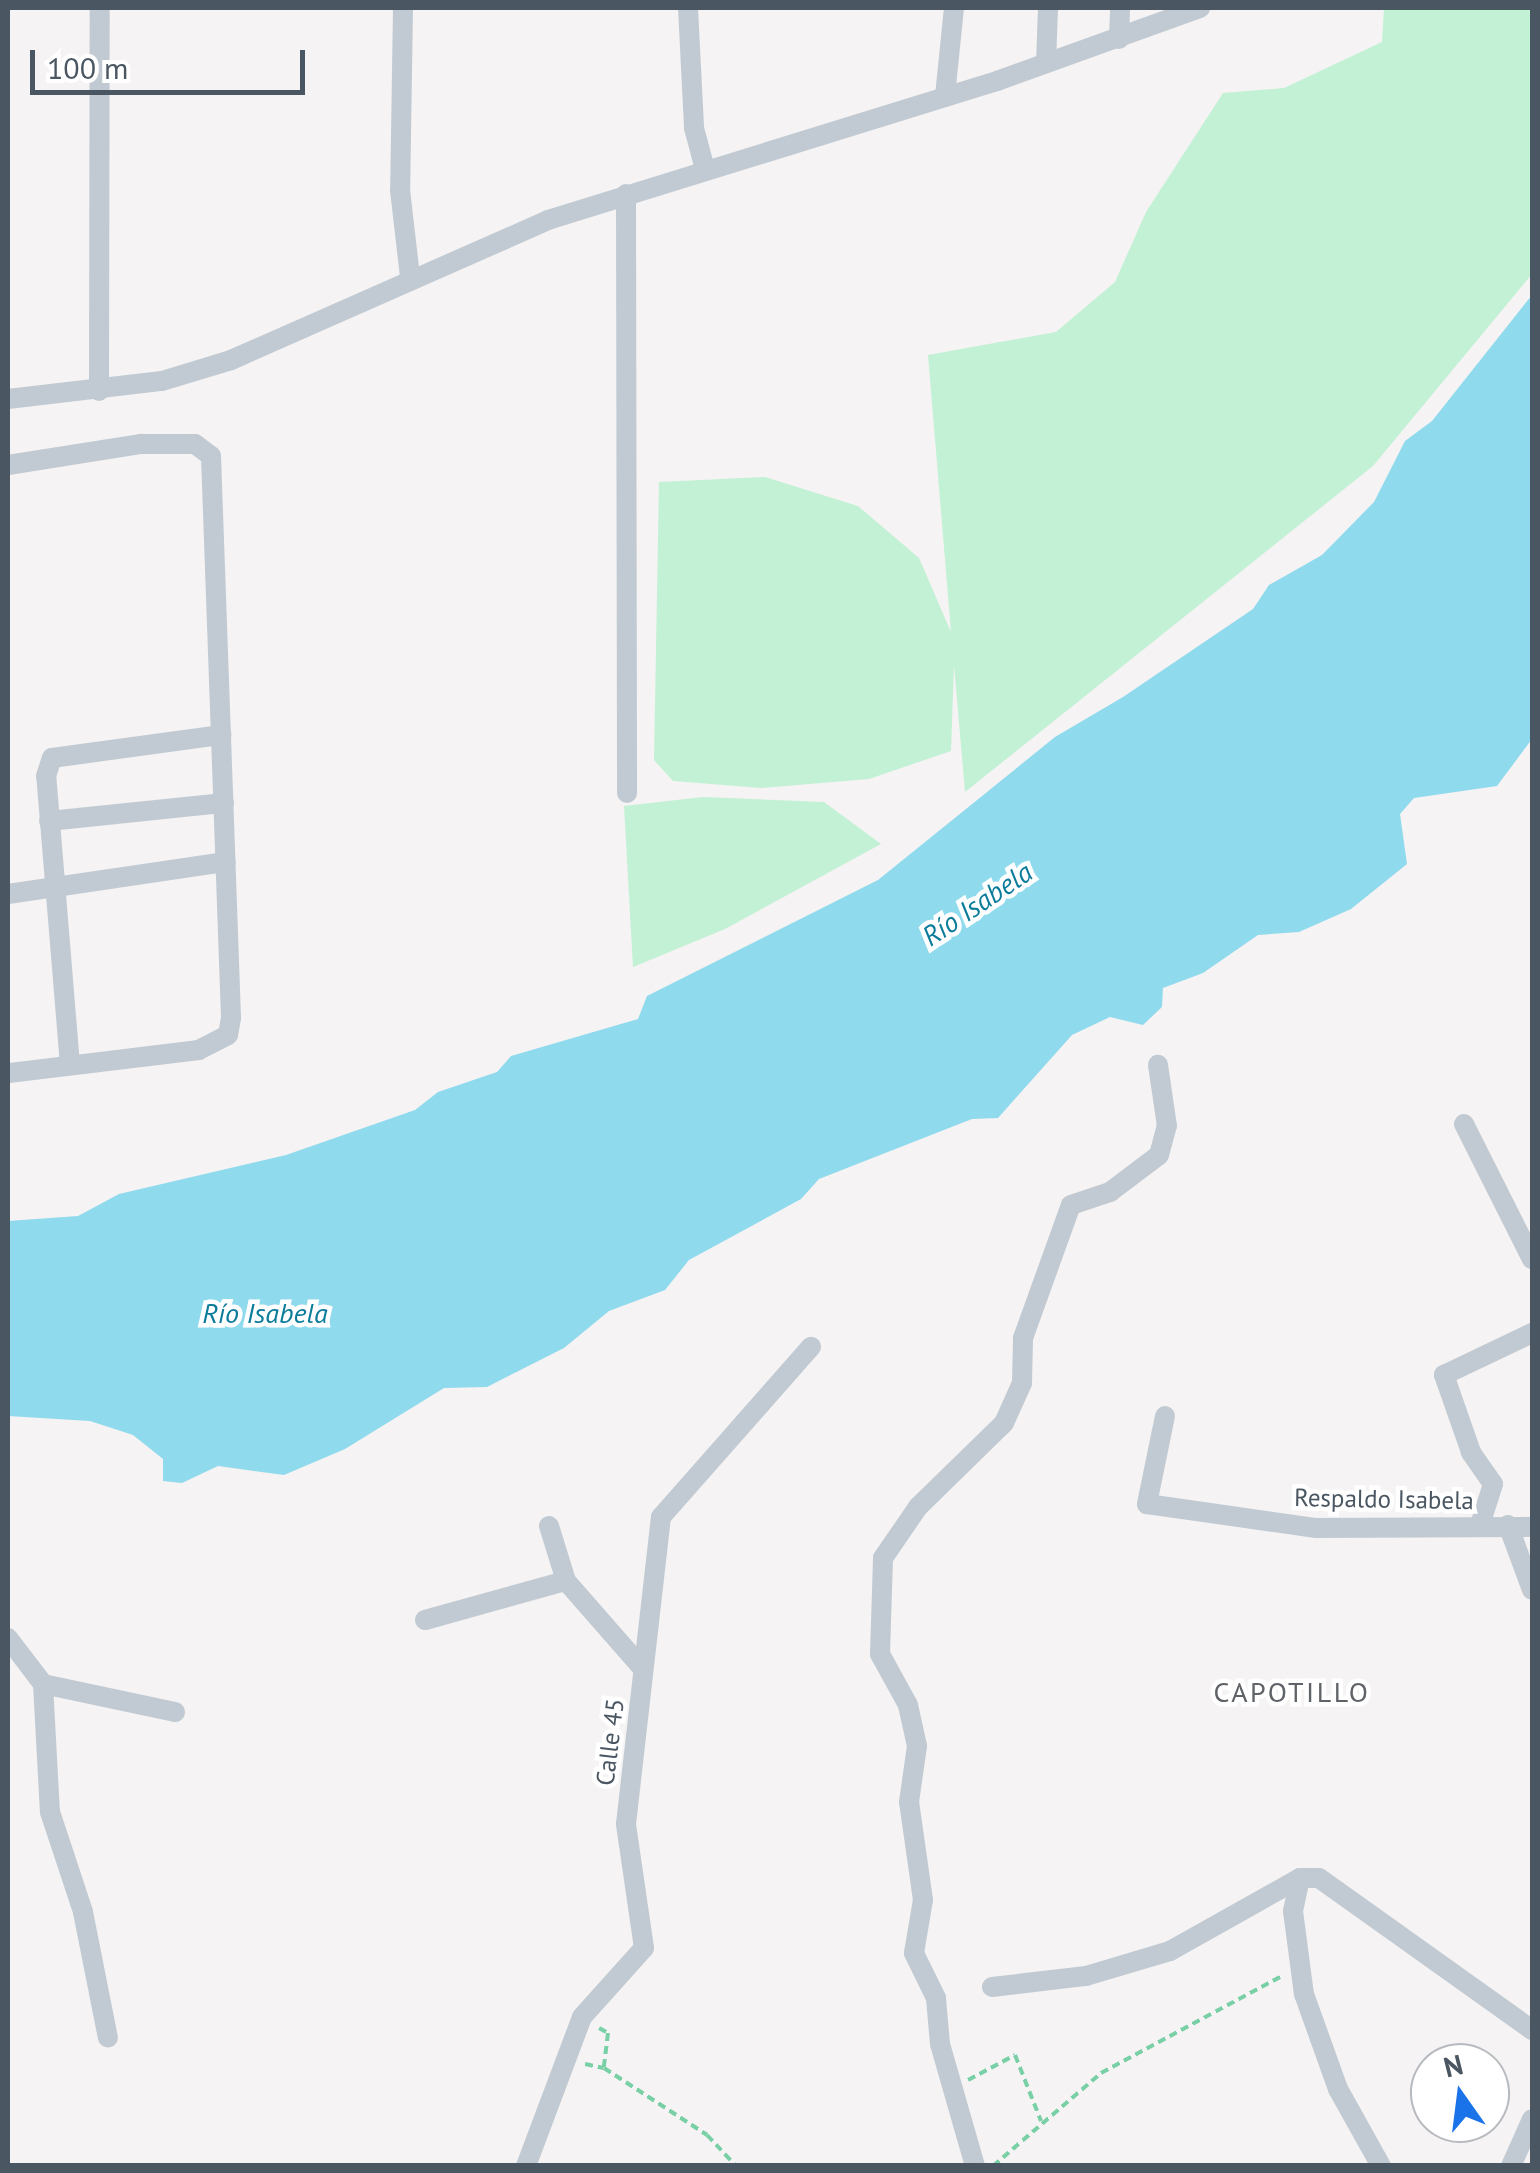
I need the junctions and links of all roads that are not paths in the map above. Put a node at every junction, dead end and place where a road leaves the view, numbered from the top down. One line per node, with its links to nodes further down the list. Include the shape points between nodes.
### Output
1 (100, 8): 14 (street)
2 (404, 8): 13 (street, via 400,190)
3 (688, 8): 11 (street, via 694,128)
4 (954, 8): 10 (street)
5 (1048, 8): 9 (street)
6 (1120, 8): 8 (street)
7 (1200, 8): 8 (street)
8 (1119, 38): 9 (street)
9 (1046, 63): 10 (street)
10 (945, 96): 11 (street)
11 (705, 169): 12 (street)
12 (626, 194): 13 (street); 18 (street)
13 (410, 277): 14 (street, via 232,360)
14 (99, 391): 15 (street)
15 (8, 399)
16 (8, 465): 17 (street, via 141,444 195,444 211,456)
17 (221, 735): 19 (street); 20 (street, via 52,758)
18 (627, 794)
19 (224, 802): 20 (street); 21 (street)
20 (49, 821): 22 (street)
21 (226, 862): 22 (street); 24 (street, via 228,1035 199,1050)
22 (56, 887): 23 (street); 24 (street)
23 (8, 894)
24 (70, 1065): 26 (street)
25 (1158, 1066): 49 (street, via 1168,1126 1159,1155 1110,1192 1071,1205 1022,1338 1022,1384 1004,1423 918,1507 883,1558 880,1654 908,1705 917,1746 909,1802 924,1900 914,1953 936,1998 940,2044 958,2087)
26 (8, 1072)
27 (1464, 1124): 28 (street)
28 (1532, 1259)
29 (1532, 1333): 32 (street, via 1444,1375 1471,1452 1493,1484)
30 (811, 1347): 40 (street, Calle 45, via 661,1517)
31 (1166, 1416): 32 (street, Respaldo Isabela, via 1147,1504 1316,1528)
32 (1480, 1525): 33 (street, Respaldo Isabela)
33 (1508, 1525): 35 (street, Respaldo Isabela); 37 (street)
34 (548, 1526): 36 (street)
35 (1532, 1527)
36 (566, 1581): 38 (street); 40 (street)
37 (1532, 1590)
38 (425, 1620)
39 (8, 1638): 41 (street)
40 (643, 1670): 48 (street, Calle 45, via 626,1824 644,1948 582,2017)
41 (43, 1684): 42 (street); 46 (street, via 50,1812 83,1912)
42 (175, 1712)
43 (1300, 1878): 44 (street, via 1170,1951 1086,1976); 45 (street, via 1319,1878 1414,1939); 50 (street, via 1292,1911 1300,1967 1338,2089)
44 (992, 1987)
45 (1532, 2030)
46 (108, 2038)
47 (1532, 2119): 51 (street)
48 (526, 2166)
49 (975, 2166)
50 (1381, 2166)
51 (1512, 2166)

